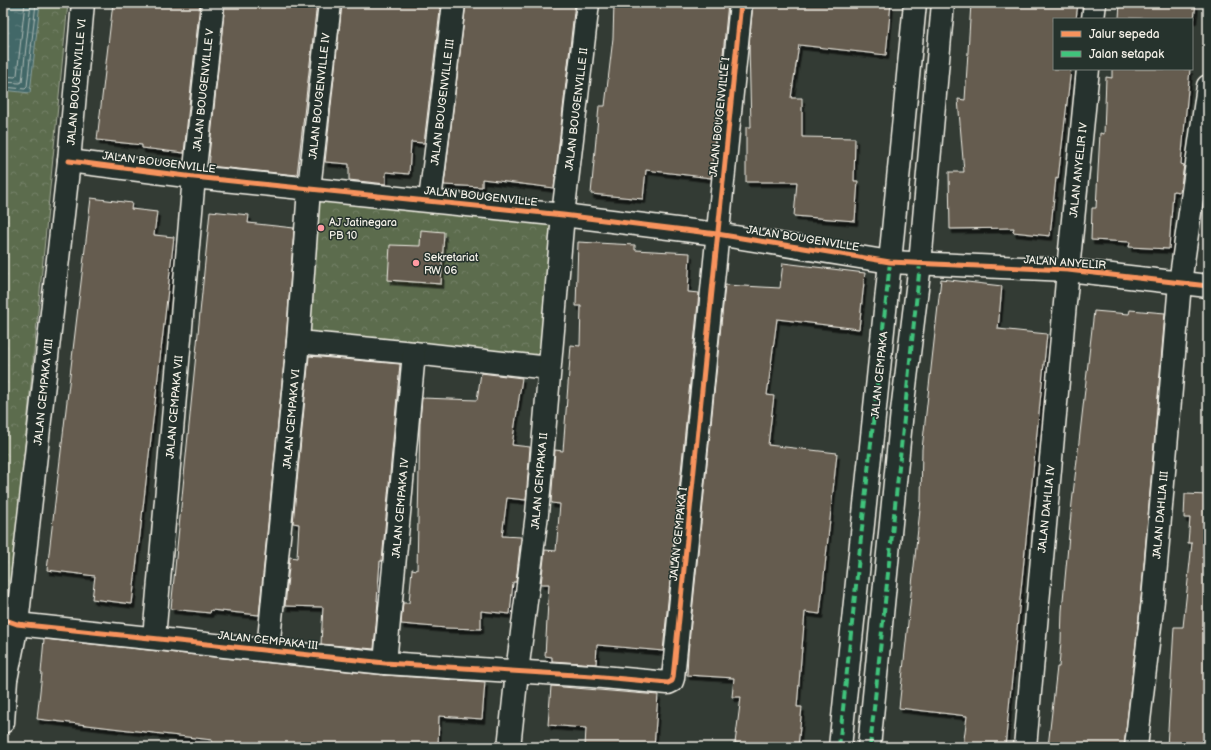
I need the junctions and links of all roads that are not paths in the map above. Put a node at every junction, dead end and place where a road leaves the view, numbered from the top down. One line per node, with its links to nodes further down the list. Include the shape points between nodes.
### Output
1 (83, 3): 13 (street, JALAN BOUGENVILLE VI)
2 (213, 3): 14 (street, JALAN BOUGENVILLE V)
3 (330, 3): 15 (street, JALAN BOUGENVILLE IV)
4 (454, 3): 16 (street, JALAN BOUGENVILLE III)
5 (588, 3): 17 (street, JALAN BOUGENVILLE II)
6 (741, 3): 18 (street, JALAN BOUGENVILLE I)
7 (915, 3): 19 (street, JALAN CEMPAKA)
8 (943, 3): 20 (street)
9 (1094, 3): 10 (street)
10 (1093, 18)
11 (1088, 70): 21 (street, JALAN ANYELIR IV)
12 (1208, 86): 22 (street, JALAN DAHLIA III)
13 (69, 161): 14 (street, JALAN BOUGENVILLE); 27 (street, JALAN CEMPAKA VIII)
14 (194, 177): 15 (street, JALAN BOUGENVILLE); 28 (street, JALAN CEMPAKA VII)
15 (309, 189): 16 (street, JALAN BOUGENVILLE); 24 (street, JALAN CEMPAKA VI)
16 (430, 200): 17 (street, JALAN BOUGENVILLE)
17 (563, 215): 18 (street, JALAN BOUGENVILLE); 26 (street, JALAN CEMPAKA II)
18 (717, 234): 19 (street, JALAN BOUGENVILLE); 31 (street, JALAN CEMPAKA I, via 672,681 668,683)
19 (890, 262): 20 (street, JALAN BOUGENVILLE); 34 (street, JALAN CEMPAKA)
20 (920, 264): 21 (street, JALAN ANYELIR); 35 (street, via 902,411)
21 (1068, 270): 22 (street, JALAN ANYELIR); 36 (street, JALAN DAHLIA IV)
22 (1180, 283): 23 (street, JALAN ANYELIR); 37 (street, JALAN DAHLIA III, via 1153,600)
23 (1208, 286)
24 (298, 342): 25 (street); 29 (street, JALAN CEMPAKA VI)
25 (414, 353): 26 (street); 30 (street, JALAN CEMPAKA IV)
26 (549, 368): 31 (street, JALAN CEMPAKA II, via 537,514)
27 (10, 622): 28 (street, JALAN CEMPAKA III); 32 (street, JALAN CEMPAKA VIII)
28 (154, 638): 29 (street, JALAN CEMPAKA III)
29 (268, 650): 30 (street, JALAN CEMPAKA III)
30 (385, 663): 31 (street, JALAN CEMPAKA III)
31 (517, 672): 33 (street, JALAN CEMPAKA II)
32 (3, 722)
33 (509, 747)
34 (840, 747)
35 (869, 747)
36 (1025, 747)
37 (1136, 747)

